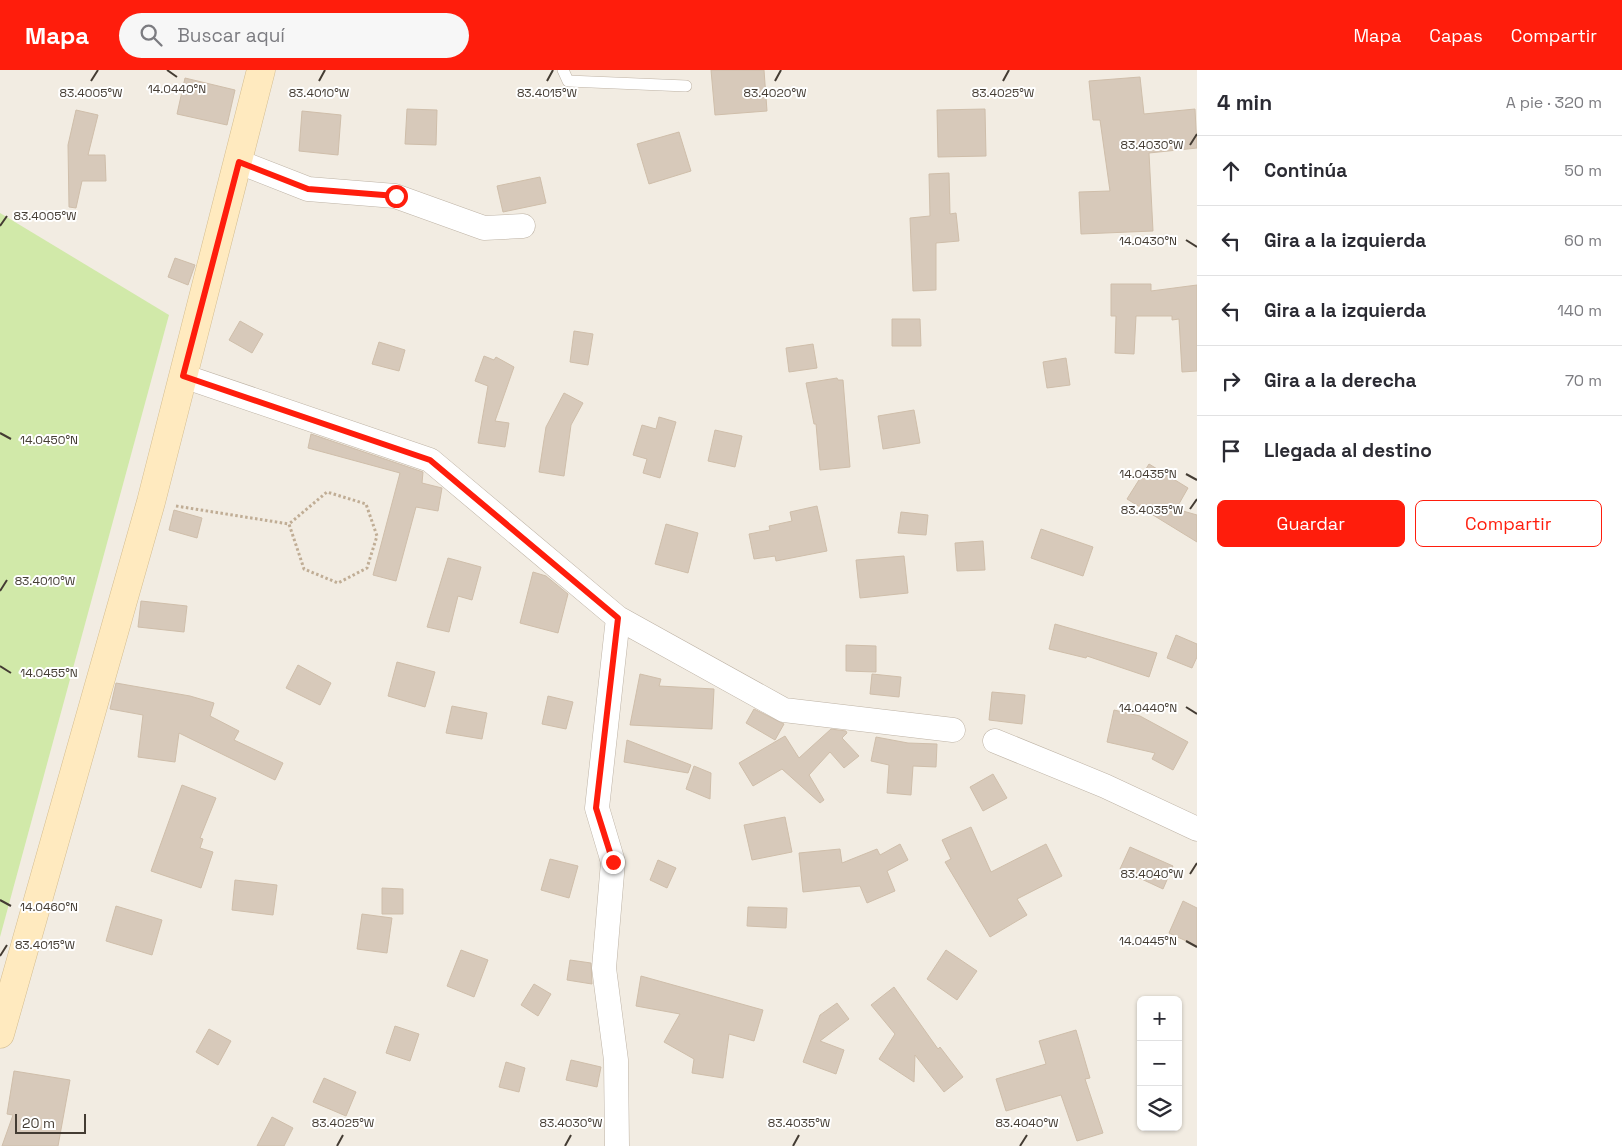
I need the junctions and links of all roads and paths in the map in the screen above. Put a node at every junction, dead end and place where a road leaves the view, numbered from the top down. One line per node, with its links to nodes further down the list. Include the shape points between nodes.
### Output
1 (261, 70): 4 (street)
2 (563, 70): 3 (lane, via 568,81)
3 (686, 86)
4 (239, 162): 5 (street, via 308,189 396,196 484,228); 6 (street)
5 (523, 226)
6 (183, 376): 7 (street); 9 (street, via 430,460)
7 (151, 502): 8 (path); 13 (street)
8 (289, 524): 8 (path, via 304,569 338,583 367,568 377,536 366,504 327,492)
9 (618, 618): 10 (street, via 784,710); 14 (street, via 596,808 613,862 604,968 616,1060)
10 (953, 730)
11 (996, 741): 12 (street)
12 (1197, 829)
13 (0, 1034)
14 (617, 1146)

